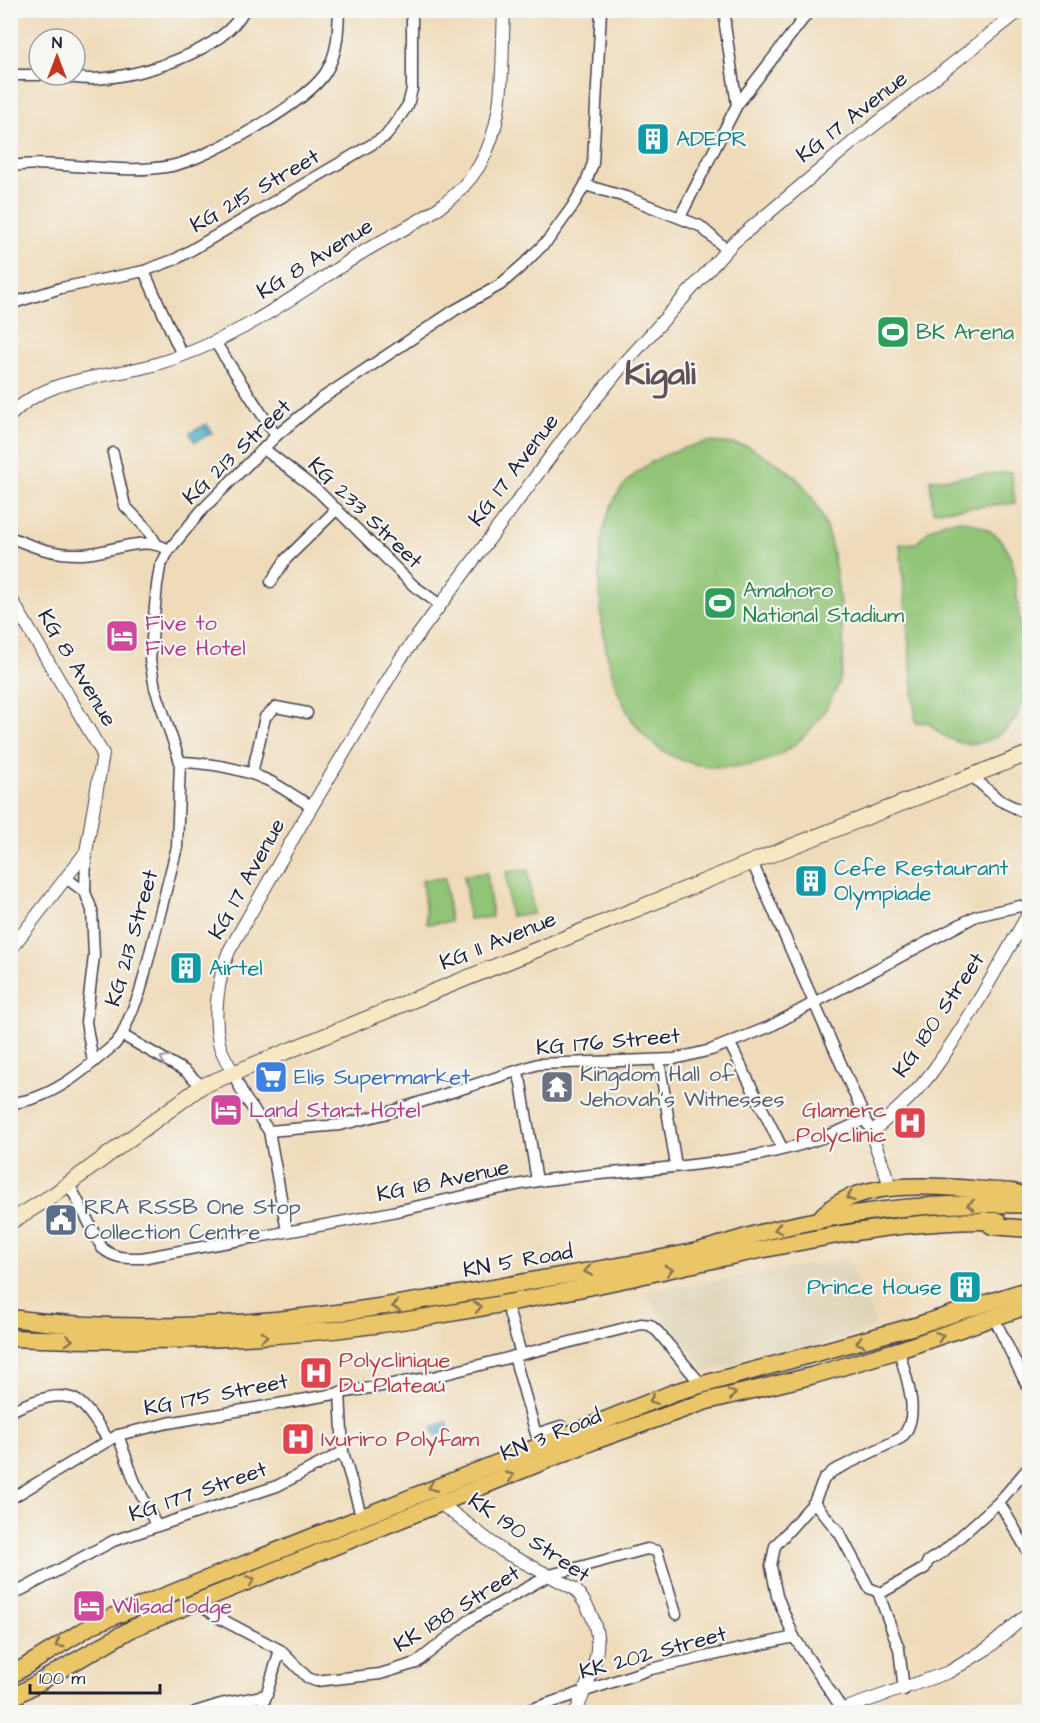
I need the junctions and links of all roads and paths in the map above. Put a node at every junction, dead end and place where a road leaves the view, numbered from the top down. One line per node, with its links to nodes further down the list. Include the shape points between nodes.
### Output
1 (244, 10): 11 (street, via 239,21 222,37 157,67 128,75)
2 (339, 10): 13 (street, via 335,54 325,74 266,121 192,159 139,169)
3 (412, 10): 17 (street, KG 215 Street, via 412,89 408,105 386,136 176,259)
4 (504, 10): 20 (street, KG 8 Avenue, via 496,126 479,166 450,202 250,325)
5 (601, 10): 14 (street, KG 213 Street, via 596,136)
6 (726, 10): 12 (street)
7 (1021, 10): 16 (street, KG 17 Avenue, via 853,142)
8 (810, 11): 12 (street)
9 (10, 75): 10 (street)
10 (27, 75)
11 (87, 79)
12 (737, 105): 15 (street)
13 (10, 166)
14 (585, 185): 15 (street); 23 (street, KG 213 Street, via 549,239 500,285 321,399)
15 (680, 217): 16 (street, via 700,226)
16 (726, 249): 32 (street, KG 17 Avenue, via 623,364)
17 (144, 271): 19 (street, KG 215 Street, via 61,288); 21 (street)
18 (10, 288): 19 (street)
19 (13, 303)
20 (215, 342): 21 (street, KG 8 Avenue); 23 (street)
21 (182, 355): 22 (street, KG 8 Avenue, via 39,392)
22 (10, 416)
23 (276, 436): 24 (street, KG 213 Street)
24 (264, 449): 26 (street, KG 233 Street); 29 (street, KG 213 Street, via 202,510)
25 (113, 453): 28 (street, via 125,506)
26 (337, 509): 30 (street, via 286,559); 32 (street, KG 233 Street, via 414,586)
27 (10, 537): 28 (street, via 58,554 100,552 125,544)
28 (157, 545): 29 (street)
29 (169, 550): 35 (street, KG 213 Street, via 156,585 150,660 155,688)
30 (271, 582)
31 (10, 597): 40 (street, KG 8 Avenue, via 103,754)
32 (439, 604): 38 (street, KG 17 Avenue, via 401,658)
33 (306, 713): 36 (street, via 276,707 265,717)
34 (1029, 753): 37 (main road, KG 11 Avenue)
35 (180, 762): 36 (street); 47 (street, KG 213 Street, via 177,847 140,992)
36 (252, 774): 38 (street)
37 (973, 777): 39 (street, via 999,800); 41 (main road, KG 11 Avenue)
38 (312, 806): 52 (street, KG 17 Avenue, via 222,969 219,1045)
39 (1029, 814)
40 (86, 852): 42 (street, KG 8 Avenue); 43 (street)
41 (752, 862): 46 (street); 52 (main road, KG 11 Avenue)
42 (66, 878): 43 (street); 45 (street, KG 8 Avenue)
43 (85, 892): 50 (street, via 94,933 86,1022)
44 (1029, 910): 46 (street, KG 176 Street, via 1020,906 976,916); 57 (street, KG 180 Street, via 1000,965 932,1073)
45 (10, 950)
46 (814, 1002): 48 (street, KG 176 Street); 55 (street)
47 (122, 1035): 50 (street); 53 (street, one-way to 47, via 185,1071)
48 (730, 1044): 49 (street, KG 176 Street); 58 (street)
49 (659, 1060): 51 (street, KG 176 Street, via 565,1061); 59 (street)
50 (93, 1062): 54 (street, via 43,1096)
51 (517, 1071): 56 (street, KG 176 Street, via 340,1125); 61 (street)
52 (233, 1072): 53 (main road, KG 11 Avenue); 56 (street, via 245,1098)
53 (202, 1086): 60 (main road, KG 11 Avenue)
54 (10, 1103)
55 (865, 1119): 57 (street); 58 (street, KG 18 Avenue)
56 (269, 1131): 70 (street)
57 (871, 1133): 62 (street)
58 (782, 1148): 59 (street, KG 18 Avenue)
59 (676, 1166): 61 (street, KG 18 Avenue)
60 (68, 1182): 68 (main road, KG 11 Avenue); 70 (street, KG 18 Avenue, via 102,1248 123,1259)
61 (537, 1182): 70 (street, KG 18 Avenue)
62 (891, 1188): 63 (main road, via 1012,1192); 65 (main road, one-way to 65, via 845,1198 826,1210)
63 (1029, 1197)
64 (1029, 1205): 65 (main road, KN 5 Road, one-way to 65, via 896,1210)
65 (818, 1221): 74 (main road, KN 5 Road, one-way to 74, via 695,1251 332,1314 206,1324 50,1324)
66 (985, 1221): 67 (main road); 69 (main road, via 992,1226); 73 (main road, KN 5 Road, one-way to 66, via 853,1232)
67 (1029, 1221)
68 (10, 1222)
69 (1029, 1229)
70 (287, 1231)
71 (1029, 1281): 72 (main road)
72 (1025, 1297): 75 (main road, KN 3 Road); 79 (main road, KN 3 Road, one-way to 79)
73 (506, 1302): 76 (main road, KN 5 Road, one-way to 73, via 109,1342 269,1336 419,1319); 78 (street)
74 (10, 1318)
75 (994, 1318): 77 (main road, KN 3 Road, one-way to 75); 81 (street)
76 (10, 1338)
77 (899, 1350): 82 (main road, KN 3 Road, one-way to 77); 89 (street, via 911,1399 909,1430 901,1438 833,1471 824,1479)
78 (517, 1355): 79 (street, KG 175 Street, via 650,1325); 80 (street, KG 175 Street, via 433,1377); 84 (street, via 536,1434 561,1426)
79 (700, 1383): 82 (main road); 84 (main road, KN 3 Road, one-way to 84)
80 (340, 1392): 85 (street, KG 175 Street, via 168,1423); 86 (street)
81 (1029, 1392)
82 (707, 1401): 91 (main road, KN 3 Road, one-way to 82, via 594,1441)
83 (10, 1410): 85 (street, via 38,1400 68,1398 79,1402)
84 (564, 1434): 92 (main road, KN 3 Road, one-way to 92)
85 (113, 1437): 88 (street, KG 175 Street); 93 (street)
86 (343, 1452): 92 (street); 93 (street, KG 177 Street, via 277,1486)
87 (1029, 1466): 90 (street)
88 (10, 1499)
89 (814, 1502): 96 (street, via 840,1534 869,1588); 102 (street, via 775,1546 771,1557 777,1596)
90 (999, 1502): 94 (street); 96 (street, via 928,1561 925,1568)
91 (441, 1504): 95 (street, KK 190 Street, via 504,1552); 98 (main road, KN 3 Road, one-way to 91)
92 (361, 1515): 101 (main road, KN 3 Road)
93 (156, 1525): 97 (street, KG 177 Street, via 113,1542)
94 (1029, 1555)
95 (550, 1575): 100 (street, KK 188 Street, via 652,1549 657,1551); 104 (street, KK 188 Street, via 471,1619 429,1654 404,1668 316,1681); 107 (street, KK 190 Street, via 582,1597 597,1632 596,1665)
96 (878, 1593): 106 (street, via 899,1649)
97 (10, 1596)
98 (198, 1602): 103 (main road, KN 3 Road); 104 (street, KK 188 Street, via 219,1618)
99 (1029, 1612): 106 (street, via 981,1652 949,1672)
100 (676, 1614)
101 (92, 1624): 103 (main road); 105 (main road, KN 3 Road, one-way to 105)
102 (794, 1637): 107 (street, KK 202 Street, via 651,1669); 110 (street)
103 (106, 1642): 109 (main road, KN 3 Road)
104 (280, 1650): 108 (street)
105 (10, 1676)
106 (904, 1690): 110 (street)
107 (585, 1691): 113 (street, KK 202 Street); 114 (street, KK 190 Street)
108 (267, 1695): 111 (street); 112 (street)
109 (10, 1699)
110 (841, 1712)
111 (195, 1713)
112 (261, 1713)
113 (523, 1713)
114 (576, 1713)

